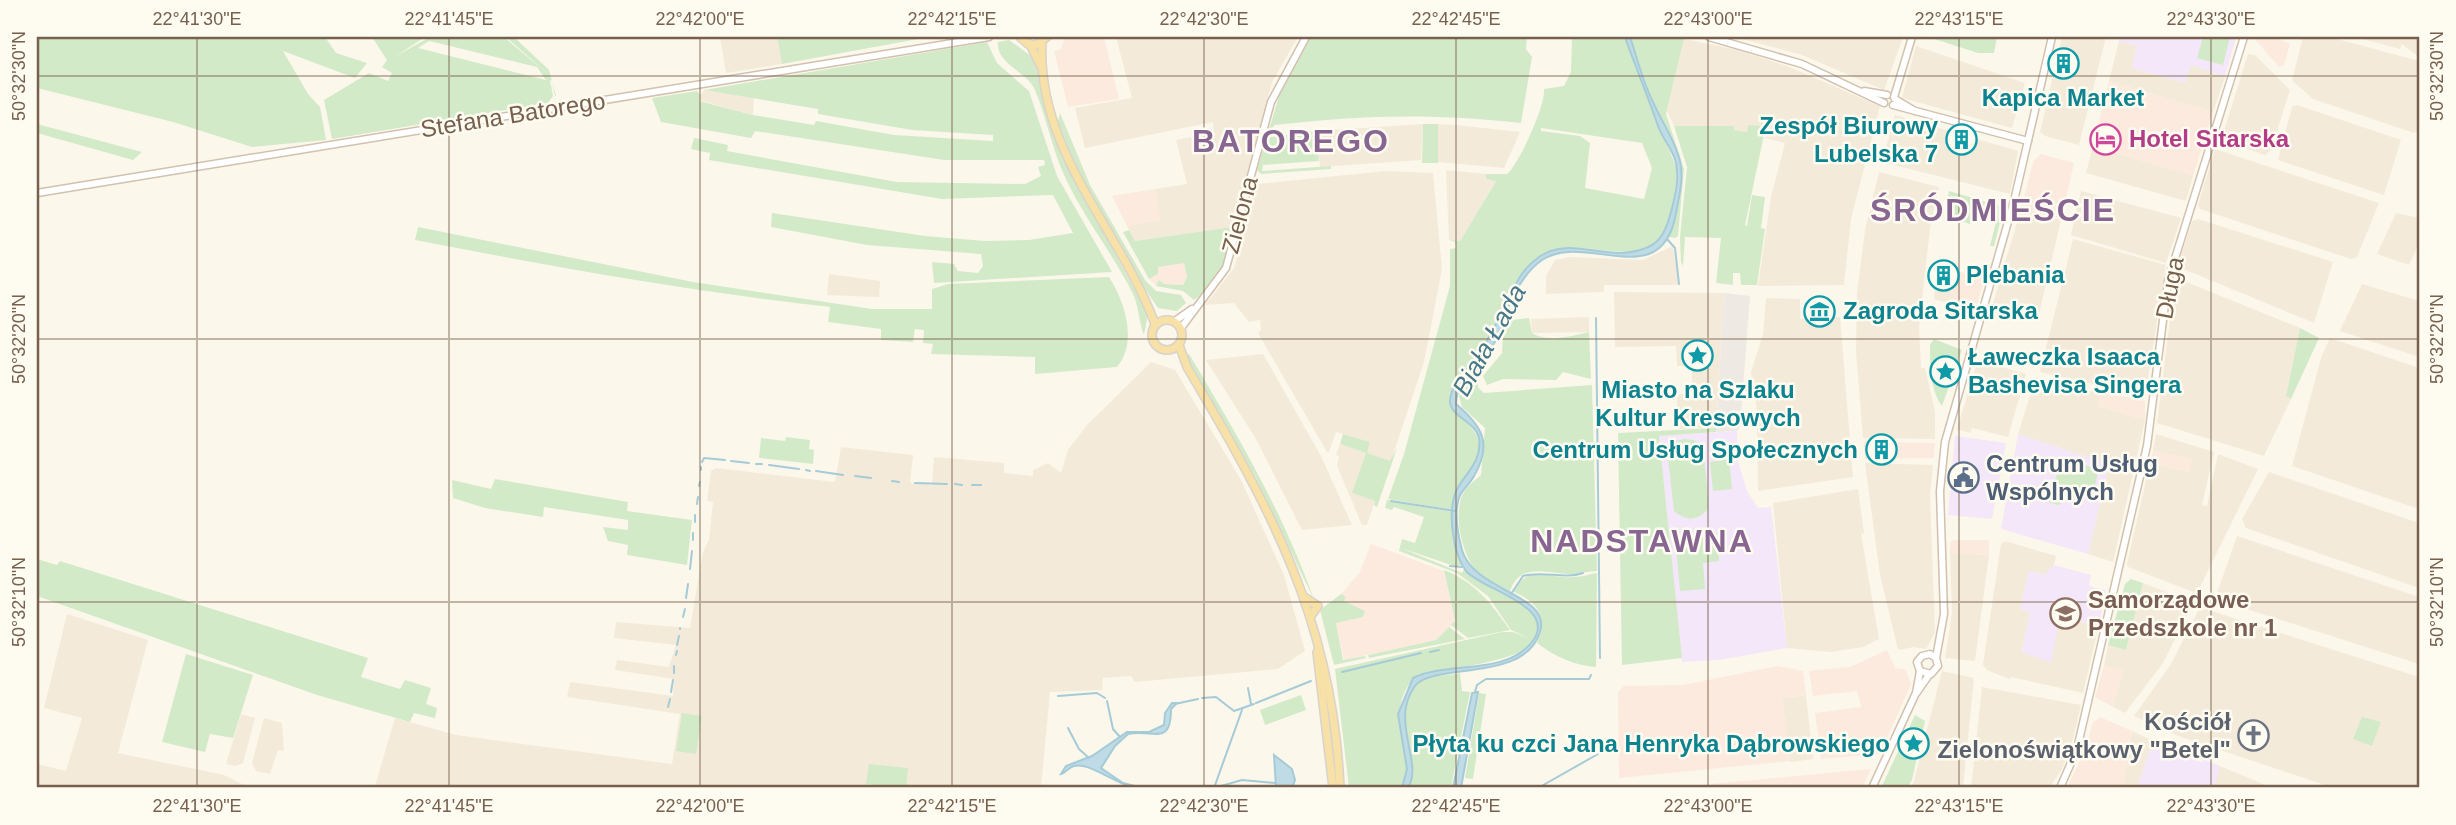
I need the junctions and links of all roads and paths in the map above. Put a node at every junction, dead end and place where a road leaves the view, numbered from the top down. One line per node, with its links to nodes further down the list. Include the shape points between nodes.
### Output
1 (989, 37): 13 (street, Stefana Batorego)
2 (1020, 37): 9 (main road)
3 (1306, 37): 15 (street, Zielona, via 1271,102 1226,268)
4 (1709, 37): 11 (street, via 1782,56)
5 (1912, 37): 11 (street)
6 (2052, 37): 12 (street)
7 (2244, 37): 33 (street, Długa, via 2168,281 2140,480 2079,740)
8 (1044, 40): 9 (main road); 10 (main road)
9 (1030, 44): 10 (main road)
10 (1042, 69): 14 (main road, via 1076,176)
11 (1890, 99): 12 (street, via 1914,111)
12 (2028, 141): 23 (street, via 1945,442 1940,491)
13 (37, 193)
14 (1147, 301): 16 (main road); 18 (main road)
15 (1194, 308): 17 (street, Zielona); 19 (street, Zielona)
16 (1165, 319): 17 (main road); 18 (main road)
17 (1175, 321): 19 (main road)
18 (1156, 324): 21 (main road, via 1154,343)
19 (1181, 328): 20 (main road)
20 (1179, 345): 21 (main road); 22 (main road)
21 (1171, 350): 22 (main road)
22 (1187, 368): 24 (main road, via 1266,505 1303,596 1318,606 1310,617)
23 (1941, 634): 25 (street); 26 (street)
24 (1317, 645): 30 (main road); 31 (main road, via 1331,701)
25 (1927, 654): 26 (street); 27 (street, via 1919,659)
26 (1936, 658): 28 (street, via 1938,668)
27 (1920, 671): 28 (street); 29 (street)
28 (1929, 675): 29 (street)
29 (1915, 695): 32 (street)
30 (1333, 788)
31 (1340, 788)
32 (1872, 788)
33 (2060, 788)

